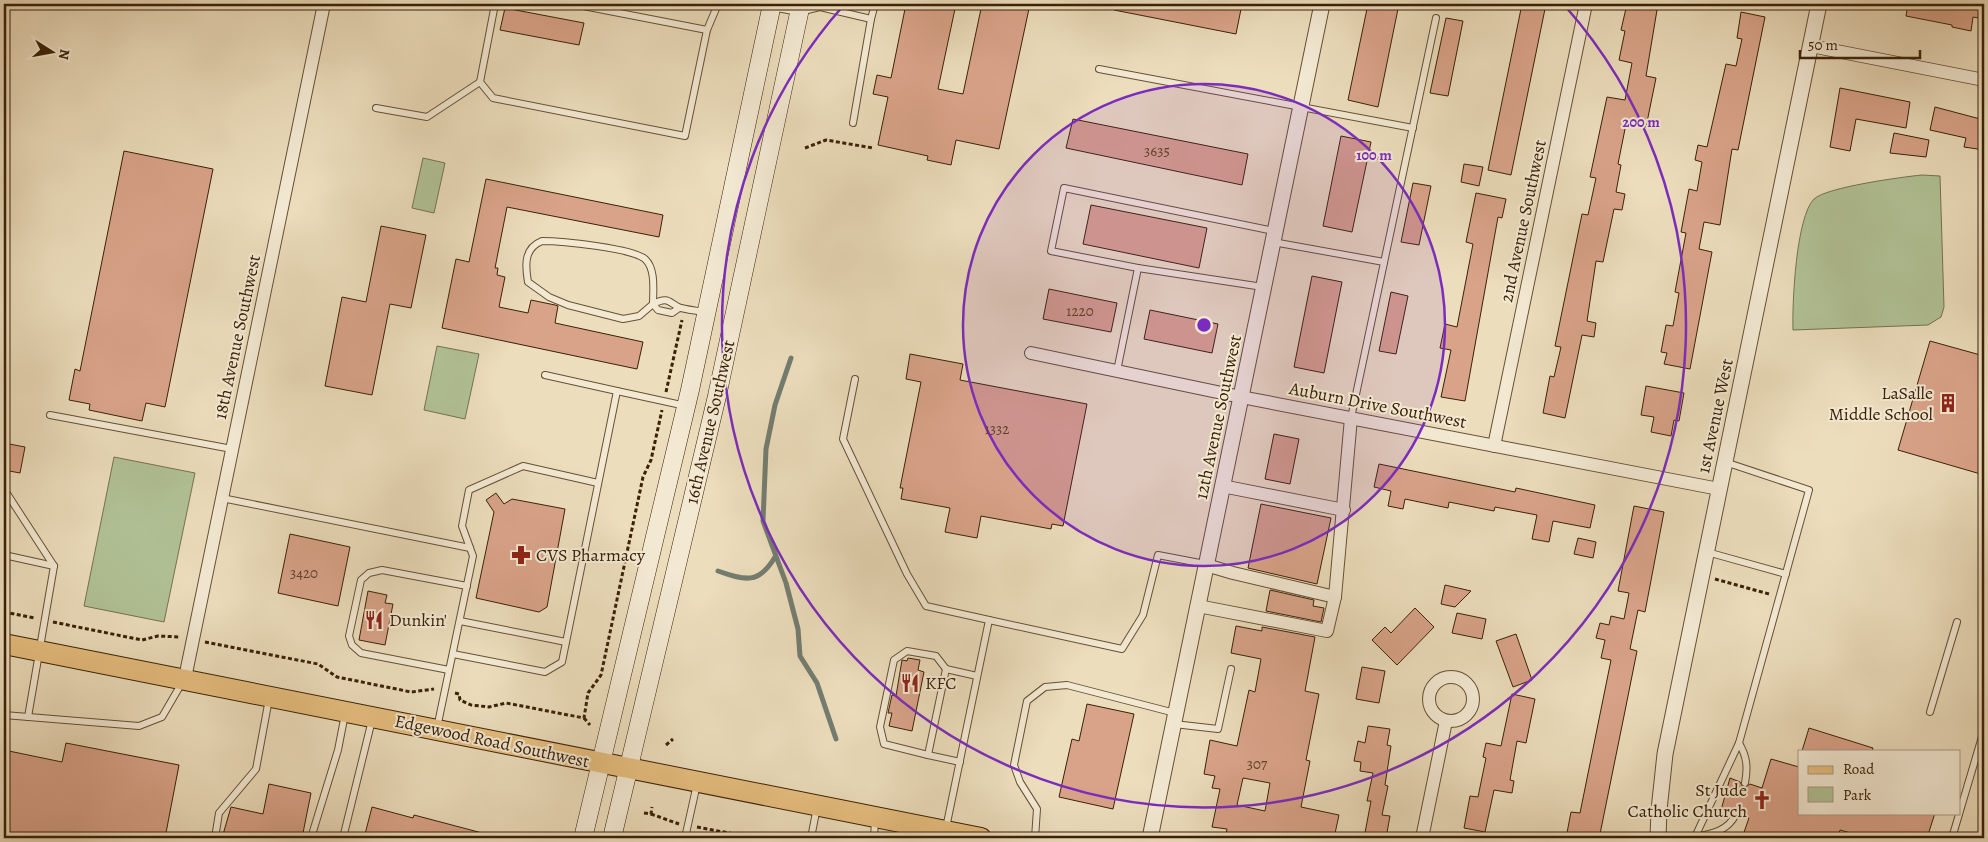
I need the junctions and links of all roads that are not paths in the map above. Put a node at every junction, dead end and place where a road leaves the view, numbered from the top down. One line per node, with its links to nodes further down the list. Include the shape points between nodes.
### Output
1 (324, 4): 39 (street, 18th Avenue Southwest)
2 (495, 4): 17 (lane)
3 (573, 4): 13 (lane)
4 (718, 4): 13 (lane)
5 (875, 4): 12 (lane)
6 (1322, 4): 18 (street, 12th Avenue Southwest)
7 (1586, 4): 38 (street, 2nd Avenue Southwest)
8 (1819, 4): 14 (street, 1st Avenue West)
9 (766, 5): 10 (lane); 28 (main road, 16th Avenue Southwest)
10 (800, 8): 12 (lane, via 820,7); 82 (main road, 16th Avenue Southwest, via 717,396)
11 (1436, 18): 21 (lane)
12 (871, 19): 20 (lane)
13 (707, 30): 17 (lane, via 685,136 493,98)
14 (1811, 46): 16 (street); 40 (street, 1st Avenue West)
15 (1099, 69): 18 (lane)
16 (1984, 80)
17 (480, 82): 19 (lane, via 427,117)
18 (1301, 107): 21 (lane); 22 (street, 12th Avenue Southwest)
19 (376, 108)
20 (853, 123)
21 (1413, 128): 23 (lane)
22 (1274, 236): 23 (lane); 24 (lane, via 1064,188 1051,251); 25 (street, 12th Avenue Southwest)
23 (1384, 262): 37 (lane)
24 (1138, 268): 25 (lane); 30 (lane)
25 (1264, 287): 34 (street, 12th Avenue Southwest)
26 (653, 304): 26 (lane, via 632,319 568,305 549,297 528,282 525,269 527,253 542,241 560,241 638,255 646,259 651,268); 27 (lane, via 660,300 673,302); 27 (lane, via 658,310 672,313)
27 (682, 308): 28 (lane)
28 (707, 312): 35 (main road, 16th Avenue Southwest)
29 (1031, 353): 30 (street, Auburn Drive Southwest)
30 (1117, 371): 34 (street, Auburn Drive Southwest)
31 (545, 376): 33 (lane)
32 (855, 379): 56 (lane, via 844,439 907,574 926,606)
33 (618, 390): 35 (lane); 41 (lane)
34 (1241, 397): 37 (street, Auburn Drive Southwest); 42 (street, 12th Avenue Southwest)
35 (686, 406): 81 (main road, 16th Avenue Southwest)
36 (50, 415): 39 (lane)
37 (1350, 418): 38 (street, Auburn Drive Southwest); 46 (street)
38 (1494, 446): 44 (street, Auburn Drive Southwest)
39 (232, 449): 45 (street, 18th Avenue Southwest)
40 (1724, 462): 44 (street, 1st Avenue West); 52 (lane, via 1809,490)
41 (598, 483): 47 (lane, via 524,466 469,490 462,526); 59 (lane)
42 (1222, 486): 46 (street); 50 (street, 12th Avenue Southwest)
43 (4, 489): 51 (lane)
44 (1719, 489): 48 (street, 1st Avenue West)
45 (222, 498): 47 (lane); 67 (street, 18th Avenue Southwest)
46 (1344, 510): 54 (street)
47 (470, 548): 53 (lane, via 474,556)
48 (1706, 551): 52 (lane); 104 (street, 1st Avenue West, via 1665,754)
49 (4, 555): 51 (lane)
50 (1206, 565): 54 (street); 55 (street, 12th Avenue Southwest); 56 (lane, via 1158,555 1144,615 1122,649)
51 (54, 566): 61 (lane)
52 (1786, 574): 78 (lane)
53 (467, 586): 57 (lane); 65 (lane, via 382,570 369,573 361,580 349,636 352,645 361,653)
54 (1335, 597): 55 (street, via 1327,631)
55 (1198, 606): 74 (street, 12th Avenue Southwest)
56 (989, 620): 66 (lane)
57 (460, 621): 59 (lane); 62 (lane)
58 (1957, 622): 70 (lane)
59 (566, 642): 62 (lane, via 562,662 545,672)
60 (4, 644): 61 (main road, Edgewood Road Southwest)
61 (39, 650): 67 (main road, Edgewood Road Southwest); 73 (lane)
62 (453, 654): 65 (lane)
63 (946, 669): 66 (lane); 79 (lane); 79 (lane, via 936,656 907,651 894,660 880,727 884,744)
64 (1231, 669): 74 (lane, via 1218,729)
65 (449, 670): 76 (lane)
66 (977, 676): 80 (lane)
67 (184, 678): 68 (main road, Edgewood Road Southwest); 73 (lane, via 162,717 139,726)
68 (269, 695): 69 (main road, Edgewood Road Southwest); 92 (lane, via 256,768 219,813)
69 (345, 711): 72 (main road, Edgewood Road Southwest); 93 (lane, via 338,750)
70 (1930, 712)
71 (4, 715): 73 (lane)
72 (373, 716): 76 (main road, Edgewood Road Southwest); 94 (lane)
73 (28, 717)
74 (1174, 718): 101 (lane, via 1067,685 1045,687 1027,701 1014,764 1020,782 1037,809); 102 (street, 12th Avenue Southwest)
75 (1446, 720): 103 (street)
76 (437, 730): 81 (main road, Edgewood Road Southwest)
77 (1984, 730): 86 (lane)
78 (1739, 743): 84 (lane, via 1748,767); 91 (lane)
79 (928, 755): 80 (lane)
80 (960, 762): 90 (lane)
81 (603, 764): 82 (main road, Edgewood Road Southwest); 95 (main road, 16th Avenue Southwest)
82 (628, 769): 83 (main road, Edgewood Road Southwest); 96 (main road, 16th Avenue Southwest)
83 (697, 782): 85 (main road, Edgewood Road Southwest); 97 (lane)
84 (1745, 783)
85 (817, 806): 89 (main road, Edgewood Road Southwest); 98 (lane)
86 (1960, 811)
87 (1736, 814): 91 (lane, via 1726,828)
88 (1959, 814): 105 (lane)
89 (875, 818): 90 (main road, Edgewood Road Southwest); 99 (lane)
90 (945, 835): 100 (main road, Edgewood Road Southwest)
91 (1695, 836): 104 (lane)
92 (215, 838)
93 (311, 838)
94 (343, 838)
95 (583, 838)
96 (612, 838)
97 (686, 838)
98 (811, 838)
99 (874, 838)
100 (980, 838)
101 (1034, 838)
102 (1150, 838)
103 (1422, 838)
104 (1658, 838)
105 (1952, 838)

